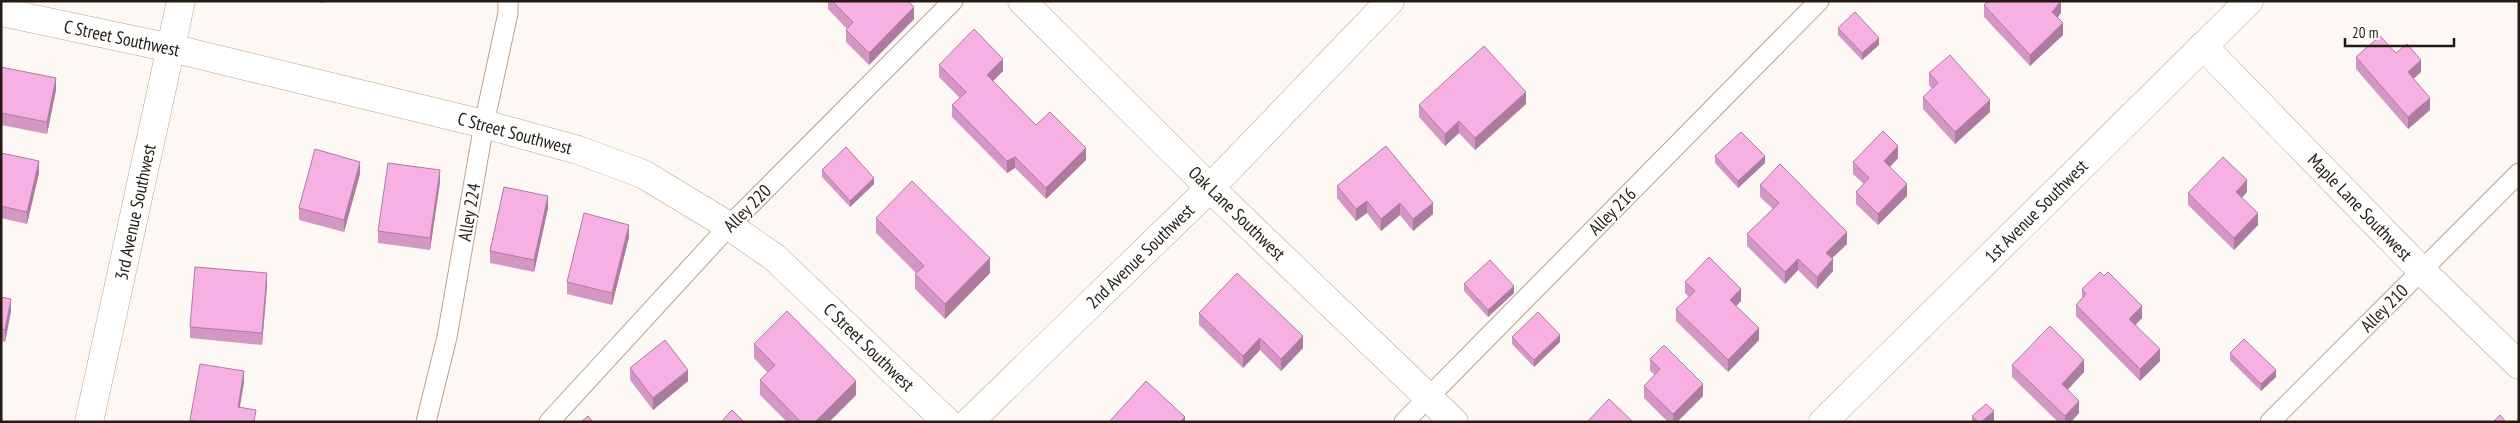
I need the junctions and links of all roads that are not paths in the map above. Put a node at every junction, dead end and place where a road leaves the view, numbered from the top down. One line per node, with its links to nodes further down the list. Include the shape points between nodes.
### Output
1 (181, 1): 10 (street, 3rd Avenue Southwest)
2 (508, 1): 11 (lane, Alley 224)
3 (953, 1): 14 (lane, Alley 220)
4 (1022, 1): 13 (street, Oak Lane Southwest)
5 (1390, 1): 13 (street, 2nd Avenue Southwest)
6 (1820, 1): 17 (lane, Alley 216)
7 (2249, 1): 9 (street, 1st Avenue Southwest)
8 (1, 12): 10 (street, C Street Southwest)
9 (2203, 46): 15 (street, Maple Lane Southwest); 25 (street, 1st Avenue Southwest)
10 (171, 48): 11 (street, C Street Southwest); 18 (street, 3rd Avenue Southwest)
11 (484, 124): 14 (street, C Street Southwest, via 578,150 643,174); 19 (lane, Alley 224, via 447,337)
12 (2519, 173): 15 (lane, Alley 210)
13 (1210, 188): 17 (street, Oak Lane Southwest); 22 (street, 2nd Avenue Southwest)
14 (729, 226): 20 (lane, Alley 220); 21 (street, C Street Southwest, via 774,257)
15 (2422, 271): 16 (street, Maple Lane Southwest); 26 (lane, Alley 210)
16 (2519, 365)
17 (1428, 397): 23 (lane, Alley 216); 24 (street, Oak Lane Southwest)
18 (89, 422)
19 (426, 422)
20 (549, 422)
21 (947, 422)
22 (970, 422)
23 (1404, 422)
24 (1454, 422)
25 (1823, 422)
26 (2270, 422)

